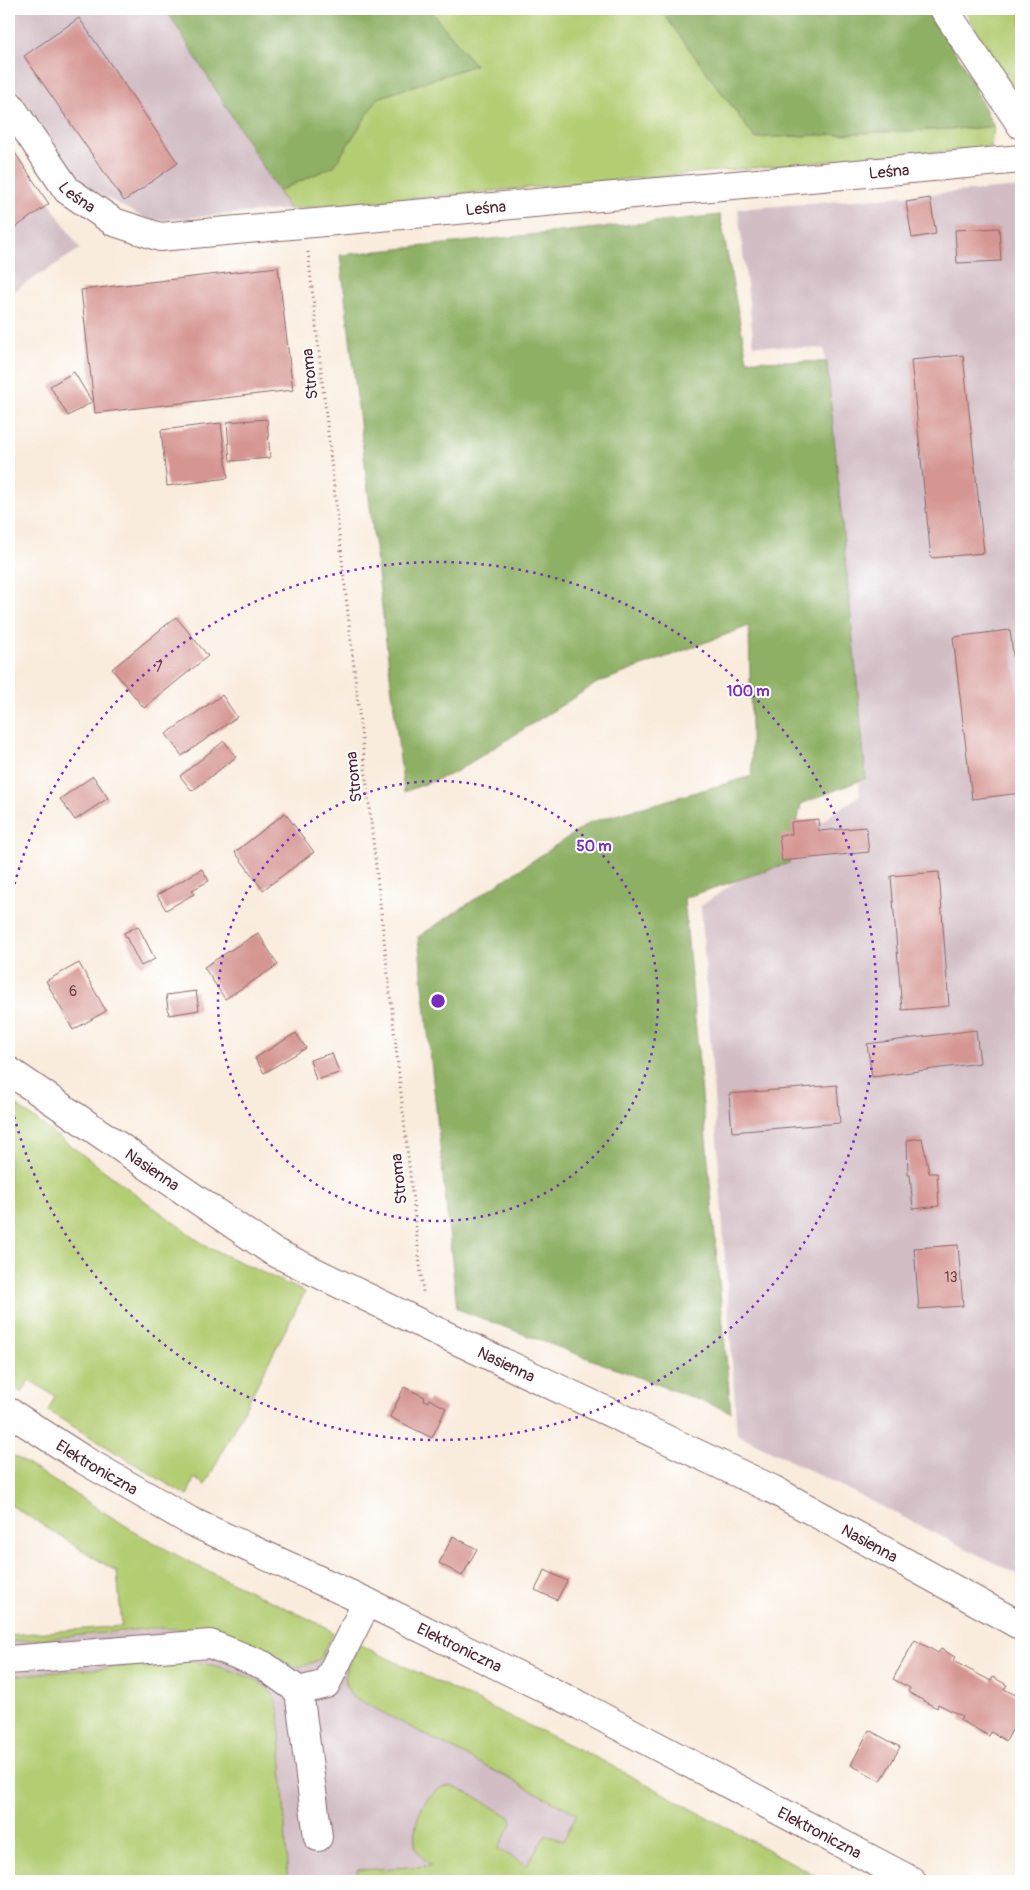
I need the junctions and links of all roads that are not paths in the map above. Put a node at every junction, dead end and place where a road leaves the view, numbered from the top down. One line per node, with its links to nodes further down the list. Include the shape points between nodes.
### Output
1 (944, 9): 3 (street)
2 (9, 104): 4 (street, Leśna, via 67,190 114,222 160,237)
3 (1021, 125)
4 (1021, 160)
5 (9, 1071): 8 (street, Nasienna, via 272,1251 772,1489)
6 (9, 1412): 7 (street, Elektroniczna, via 190,1521)
7 (367, 1602): 10 (street, via 326,1684); 12 (street, Elektroniczna, via 581,1706)
8 (1021, 1626)
9 (9, 1660): 10 (street, via 210,1644 263,1665)
10 (299, 1691): 11 (street)
11 (318, 1837)
12 (912, 1881)

